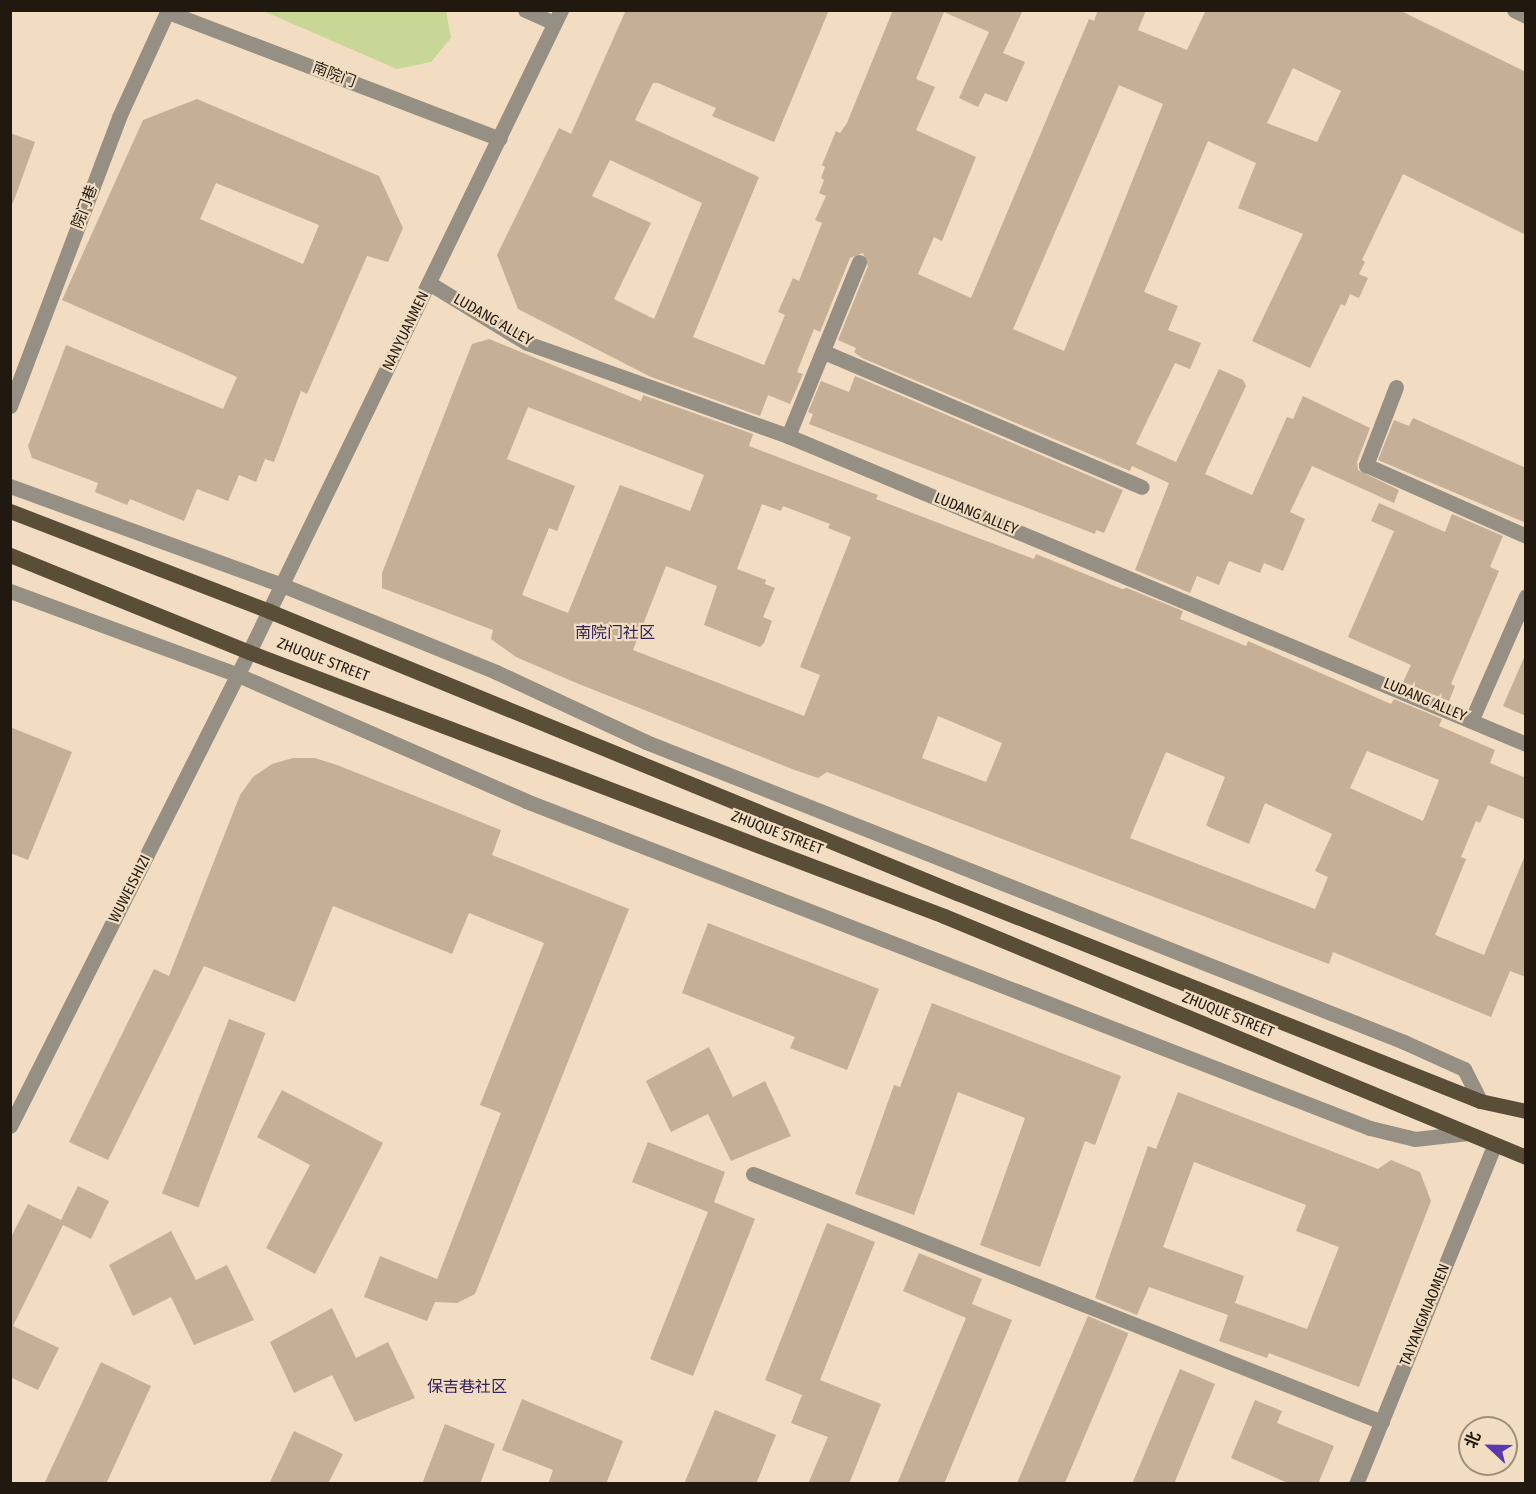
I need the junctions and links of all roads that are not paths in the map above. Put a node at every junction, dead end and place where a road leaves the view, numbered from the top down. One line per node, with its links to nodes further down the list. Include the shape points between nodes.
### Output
1 (525, 10): 5 (street)
2 (1514, 10): 4 (street)
3 (168, 11): 6 (street, 南院门); 11 (street, 院门巷, via 119,117)
4 (1526, 16)
5 (557, 17): 6 (street, NANYUANMEN)
6 (500, 139): 8 (street, NANYUANMEN)
7 (859, 262): 9 (street)
8 (429, 283): 12 (street, LUDANG ALLEY, via 527,343); 18 (street, NANYUANMEN)
9 (824, 352): 12 (street); 14 (street)
10 (1396, 387): 16 (street, via 1365,465)
11 (10, 406)
12 (789, 436): 24 (street, LUDANG ALLEY)
13 (10, 486): 18 (street)
14 (1142, 487)
15 (10, 511): 21 (main road, ZHUQUE STREET)
16 (1526, 536)
17 (10, 555): 22 (main road, ZHUQUE STREET)
18 (282, 585): 21 (street, NANYUANMEN); 26 (street, via 496,672 646,742 1404,1042 1464,1069)
19 (10, 591): 23 (street)
20 (1526, 596): 24 (street)
21 (269, 611): 22 (street, NANYUANMEN); 26 (main road, ZHUQUE STREET, via 968,898)
22 (249, 652): 23 (street, WUWEISHIZI); 29 (main road, ZHUQUE STREET, via 944,916)
23 (238, 675): 28 (street, WUWEISHIZI); 29 (street, via 482,784 1370,1128 1415,1139)
24 (1472, 719): 25 (street, LUDANG ALLEY)
25 (1526, 744)
26 (1480, 1101): 27 (main road, ZHUQUE STREET)
27 (1524, 1107)
28 (10, 1126)
29 (1468, 1133): 30 (main road, ZHUQUE STREET)
30 (1494, 1146): 31 (main road, ZHUQUE STREET); 33 (street, TAIYANGMIAOMEN)
31 (1526, 1157)
32 (753, 1174): 33 (street)
33 (1382, 1422): 34 (street, TAIYANGMIAOMEN)
34 (1356, 1484)

